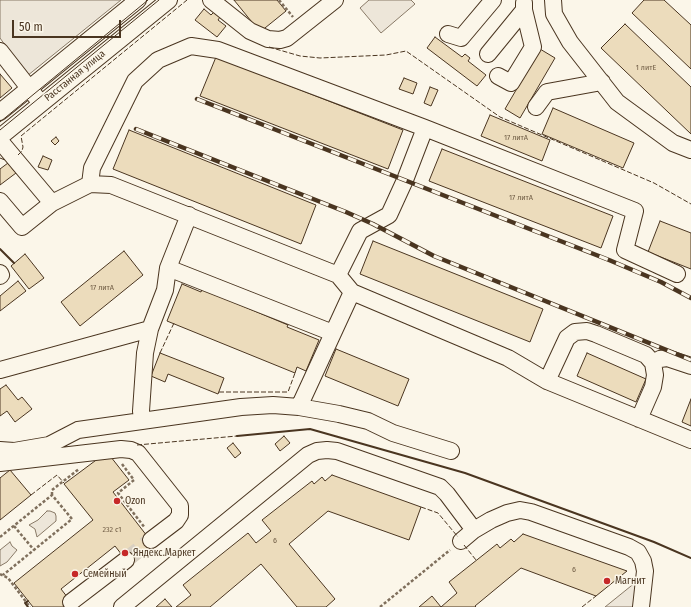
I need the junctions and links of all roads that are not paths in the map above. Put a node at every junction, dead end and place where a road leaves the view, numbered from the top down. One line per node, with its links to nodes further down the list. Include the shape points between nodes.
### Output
1 (138, 0): 13 (street, Расстанная улица)
2 (169, 0): 14 (street, Расстанная улица)
3 (211, 0): 4 (street, via 250,31 268,39 280,40 301,28)
4 (335, 0)
5 (493, 0): 8 (street, via 461,38)
6 (554, 0): 12 (street, via 554,14 570,42)
7 (524, 5): 10 (street); 11 (street, via 533,46 511,83)
8 (448, 34)
9 (0, 51): 13 (street)
10 (488, 54)
11 (498, 76)
12 (602, 82): 15 (street, via 547,92); 20 (street, via 617,102 673,143)
13 (29, 88): 14 (street); 16 (street, Расстанная улица)
14 (42, 104): 18 (street, Расстанная улица)
15 (536, 107)
16 (0, 112)
17 (425, 128): 21 (street, via 218,50 191,46 158,60 135,81 92,168); 26 (street, via 635,211 625,250); 27 (street, via 389,215 360,231)
18 (0, 137)
19 (0, 141): 23 (street)
20 (691, 150)
21 (90, 184): 23 (street); 24 (street, via 111,185)
22 (0, 201): 23 (street, via 22,227)
23 (52, 203)
24 (189, 215): 25 (street); 27 (street)
25 (168, 268): 29 (street, via 165,290); 30 (street)
26 (676, 274)
27 (338, 275): 28 (street)
28 (352, 292): 30 (street); 34 (street, via 508,358)
29 (150, 329): 33 (street); 37 (street, via 141,403)
30 (334, 333): 35 (street)
31 (653, 363): 32 (street, via 666,358); 34 (street, via 646,355 596,334 587,331 576,332 567,338); 36 (street, via 653,387)
32 (691, 366)
33 (0, 370)
34 (547, 381): 36 (street)
35 (299, 407): 37 (street, via 241,407); 40 (street, via 368,421 393,433)
36 (639, 419): 38 (street)
37 (142, 421): 39 (street, via 78,430 49,445 14,451)
38 (691, 440)
39 (0, 450)
40 (451, 451)
41 (0, 463): 43 (street, via 121,449 138,453 180,506 180,515 176,521)
42 (474, 530): 44 (street); 47 (street, via 440,487 336,451 317,451 308,455); 48 (street, via 490,520 520,510 629,547 638,552 645,571)
43 (152, 539)
44 (461, 541)
45 (126, 560): 46 (street)
46 (71, 602)
47 (122, 607)
48 (641, 607)

